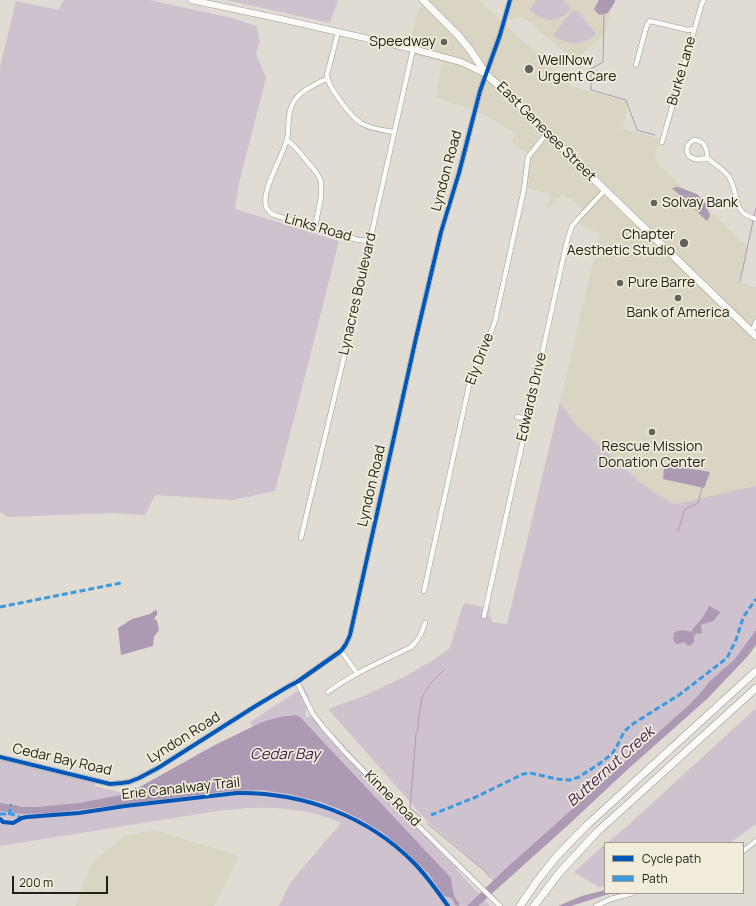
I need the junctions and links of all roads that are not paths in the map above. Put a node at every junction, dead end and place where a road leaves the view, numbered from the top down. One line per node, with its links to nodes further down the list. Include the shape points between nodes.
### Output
1 (191, 0): 6 (main road, East Genesee Street)
2 (424, 0): 9 (highway, via 458,35)
3 (510, 0): 9 (street, Lyndon Road)
4 (703, 0): 5 (street, Burke Lane)
5 (694, 29): 8 (street, via 688,30 650,21); 14 (street, Burke Lane)
6 (338, 32): 7 (main road, East Genesee Street); 10 (street)
7 (413, 49): 9 (main road, East Genesee Street, via 461,62); 11 (street, Lynacres Boulevard)
8 (636, 65)
9 (486, 74): 12 (highway, East Genesee Street); 28 (street, Lyndon Road, via 441,232 350,635)
10 (328, 78): 11 (street, via 341,102 359,121 368,126); 13 (street, via 302,93 293,103 288,118)
11 (394, 132): 19 (street, Lynacres Boulevard)
12 (547, 133): 16 (highway, East Genesee Street); 25 (street, Ely Drive, via 528,157 524,189 495,321 470,381)
13 (287, 140): 18 (street, via 316,172 320,181 322,197); 18 (street, Links Road, via 272,176 265,205 274,215)
14 (662, 142)
15 (707, 158): 15 (street, via 701,160 689,156 687,151 690,142 701,141 708,154); 17 (street, via 728,174 742,212)
16 (605, 190): 21 (highway, East Genesee Street); 23 (street, Edwards Drive, via 572,226)
17 (756, 219)
18 (314, 227): 19 (street, Links Road)
19 (370, 241): 24 (street, Lynacres Boulevard)
20 (756, 322): 21 (street)
21 (754, 334)
22 (517, 417): 23 (street)
23 (527, 419): 26 (street, Edwards Drive)
24 (301, 538)
25 (424, 591)
26 (484, 616)
27 (425, 623): 30 (street, via 420,637 411,647)
28 (341, 650): 30 (street); 31 (street, Lyndon Road)
29 (756, 671): 40 (highway, via 586,826 537,880)
30 (357, 673): 33 (street)
31 (297, 682): 35 (street, Lyndon Road, via 158,768 129,782); 39 (street, Kinne Road, via 313,714 345,752)
32 (756, 688): 41 (highway, via 597,832 560,872)
33 (328, 692)
34 (0, 757): 35 (street, Cedar Bay Road, via 110,784)
35 (120, 783)
36 (756, 841): 37 (street)
37 (744, 850)
38 (630, 894): 42 (street)
39 (499, 905)
40 (520, 906)
41 (534, 906)
42 (596, 906)

